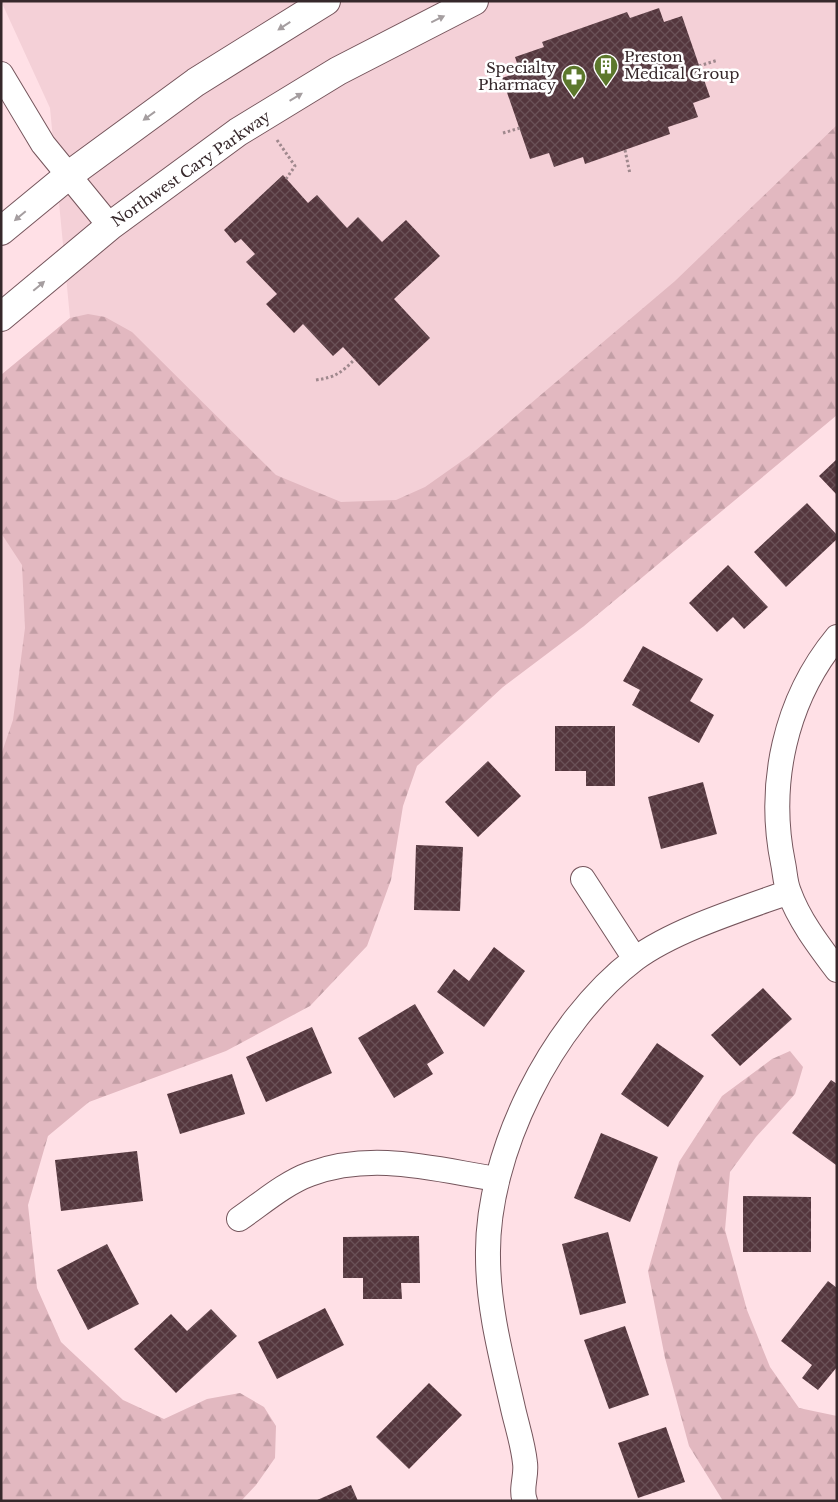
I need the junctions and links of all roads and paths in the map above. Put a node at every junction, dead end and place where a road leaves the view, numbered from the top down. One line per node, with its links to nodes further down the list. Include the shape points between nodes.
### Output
1 (326, 1): 11 (main road, one-way to 11, via 196,82)
2 (474, 1): 13 (main road, Northwest Cary Parkway, one-way to 2, via 238,132 338,71)
3 (718, 60): 4 (path)
4 (700, 66)
5 (1, 74): 11 (street, via 44,144)
6 (520, 128): 7 (path)
7 (503, 133)
8 (277, 140): 12 (path, via 295,166)
9 (625, 150): 10 (path)
10 (630, 174)
11 (69, 175): 13 (street); 14 (main road, one-way to 14)
12 (286, 179)
13 (110, 226): 15 (main road, Northwest Cary Parkway, one-way to 13)
14 (1, 231)
15 (1, 318)
16 (355, 359): 17 (path, via 332,377)
17 (316, 380)
18 (837, 638): 20 (street, via 803,688 781,762 777,799 778,838)
19 (583, 879): 21 (street)
20 (789, 892): 21 (street, via 718,918); 22 (street, via 808,928)
21 (635, 959): 23 (street, via 594,999 542,1069 521,1109)
22 (837, 970)
23 (496, 1180): 24 (street, via 389,1162 348,1164 309,1174); 25 (street, via 488,1257 492,1305 525,1464)
24 (239, 1219)
25 (525, 1501)

